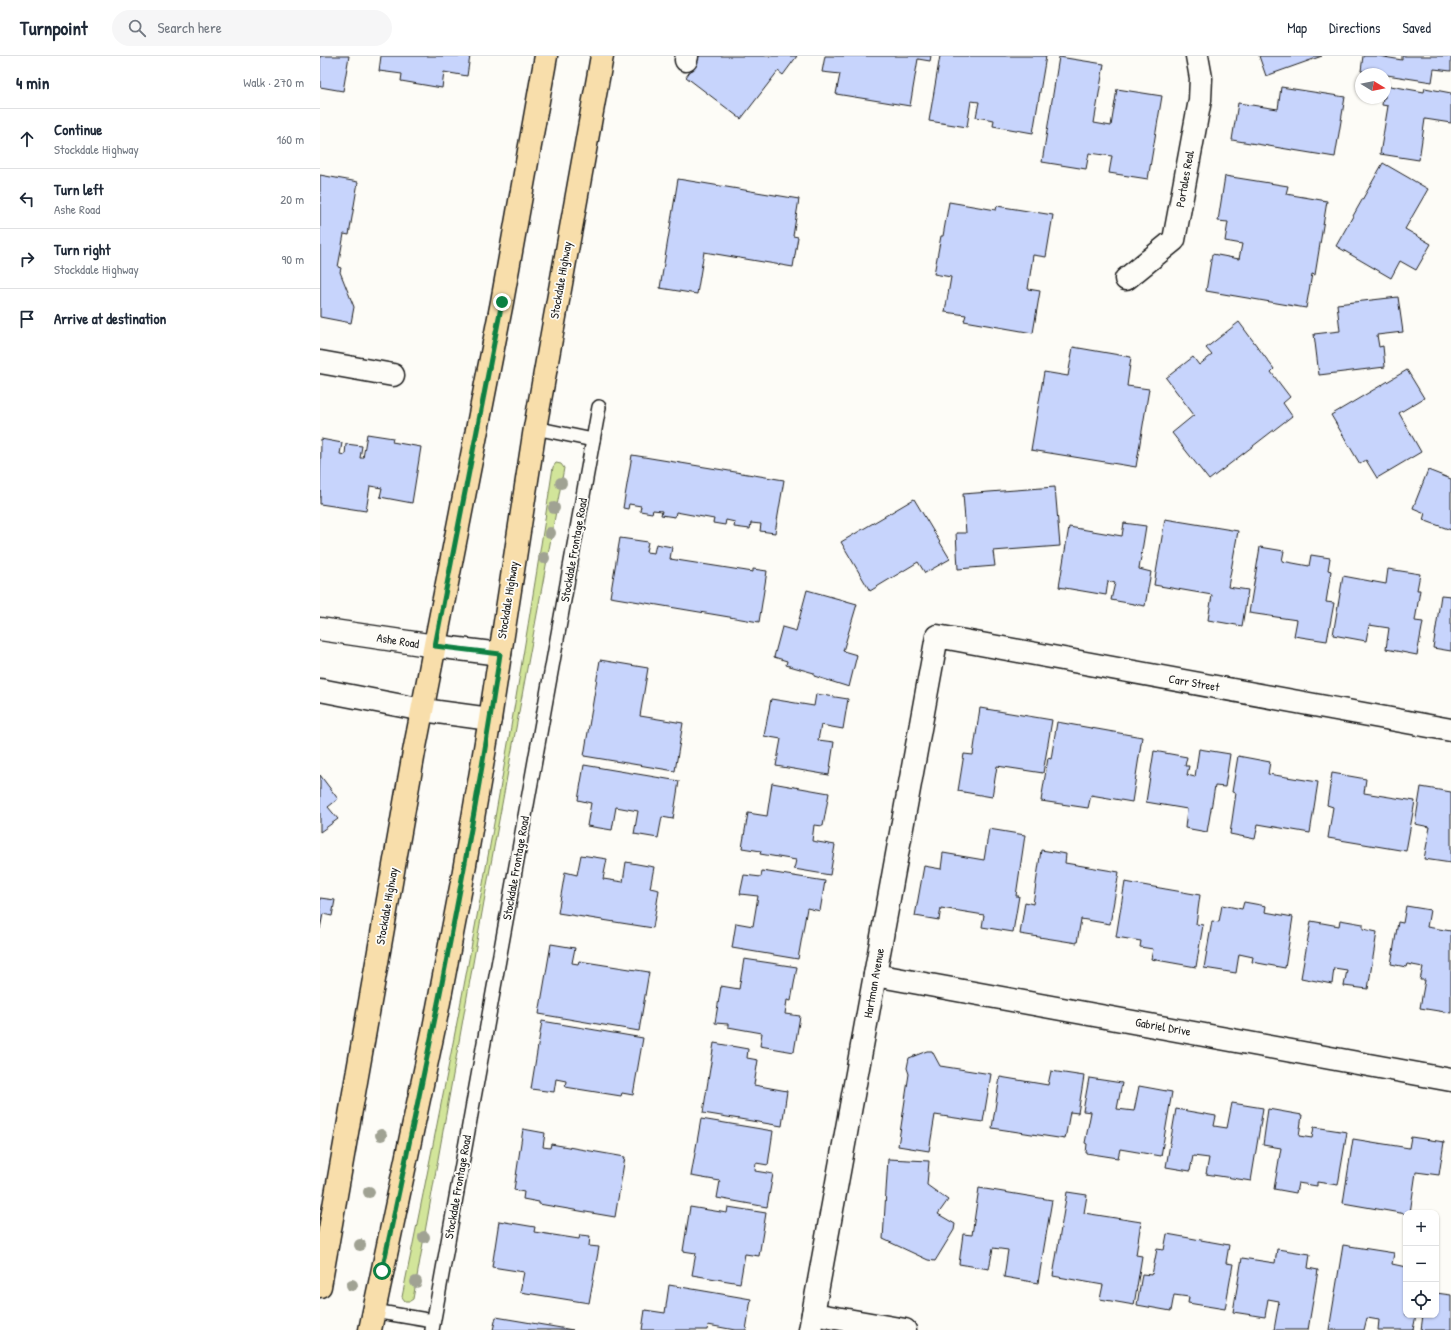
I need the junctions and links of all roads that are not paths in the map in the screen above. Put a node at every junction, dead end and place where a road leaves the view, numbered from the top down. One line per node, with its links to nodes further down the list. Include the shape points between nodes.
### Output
1 (546, 56): 12 (main road, Stockdale Highway, via 502,302)
2 (602, 56): 8 (main road, Stockdale Highway)
3 (1197, 56): 4 (street, Portales Real, via 1201,78 1200,100 1174,240)
4 (1126, 279)
5 (320, 362): 6 (street)
6 (393, 375)
7 (599, 407): 9 (lane, Stockdale Frontage Road)
8 (535, 428): 9 (lane); 13 (main road, Stockdale Highway)
9 (593, 440): 23 (lane, Stockdale Frontage Road)
10 (320, 629): 12 (street, Ashe Road)
11 (937, 636): 17 (street, Carr Street); 18 (street, Hartman Avenue)
12 (435, 646): 13 (street, Ashe Road); 15 (main road, Stockdale Highway)
13 (500, 654): 16 (main road, Stockdale Highway)
14 (320, 690): 15 (street)
15 (423, 710): 16 (street); 20 (main road, Stockdale Highway)
16 (490, 719): 21 (main road, Stockdale Highway, via 434,1028)
17 (1451, 730)
18 (875, 975): 19 (street, Gabriel Drive); 22 (street, Hartman Avenue)
19 (1451, 1080)
20 (320, 1286)
21 (372, 1321): 23 (lane)
22 (812, 1322): 24 (street)
23 (432, 1325)
24 (904, 1330)

